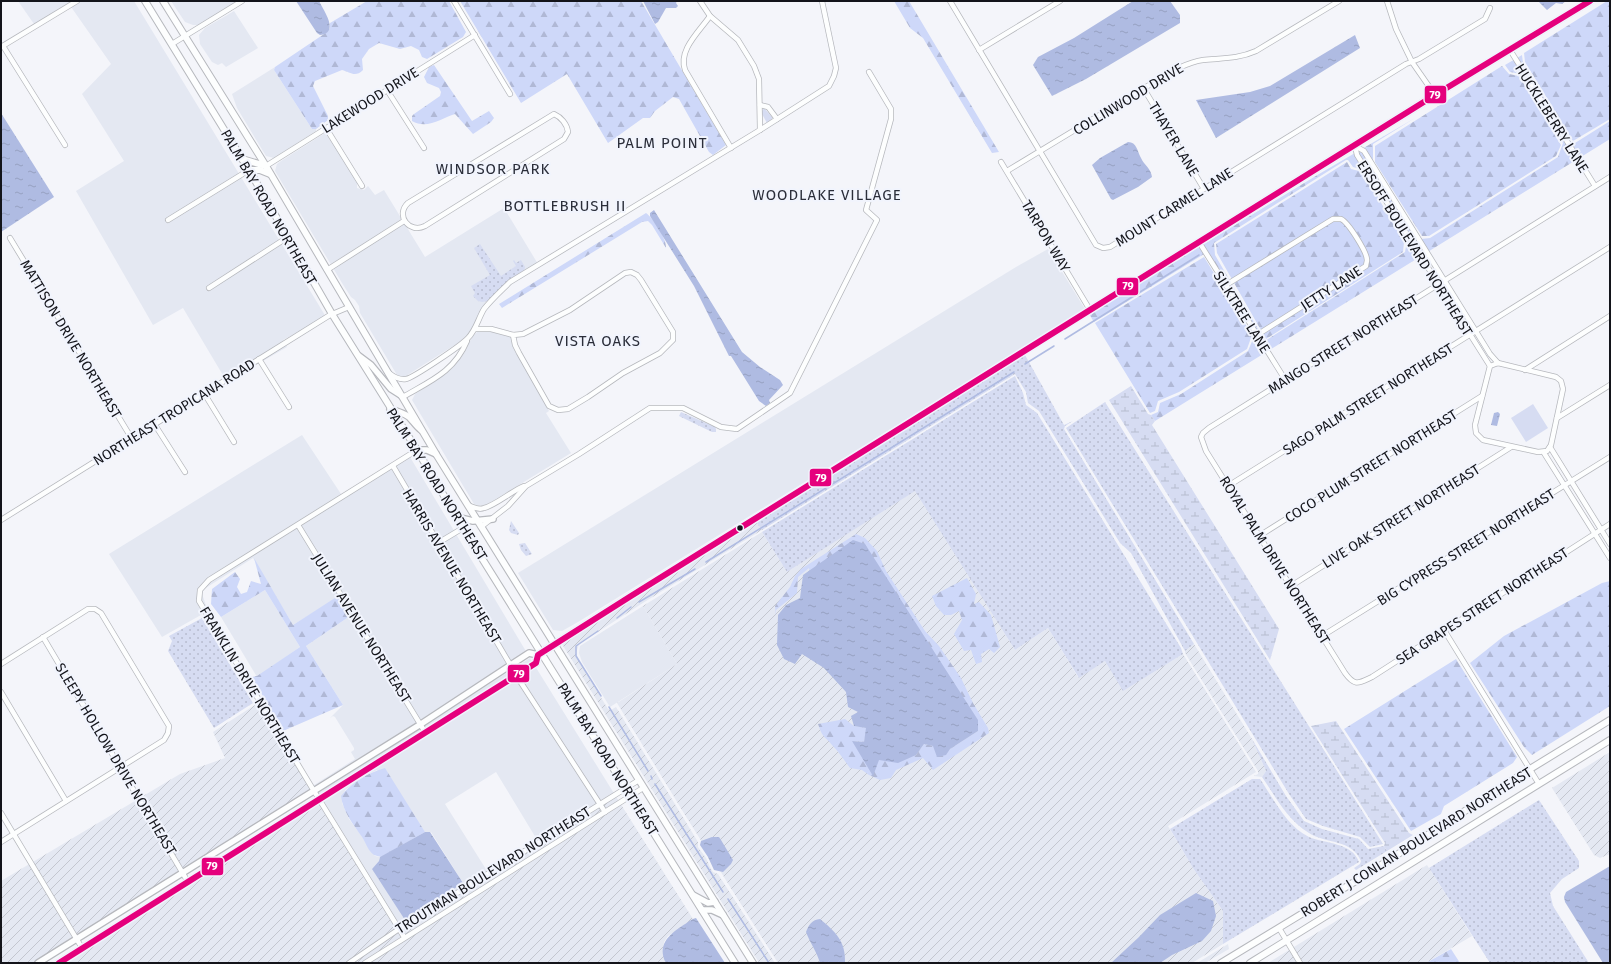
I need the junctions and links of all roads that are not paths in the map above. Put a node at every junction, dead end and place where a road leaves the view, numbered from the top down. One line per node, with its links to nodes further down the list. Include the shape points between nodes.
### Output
1 (77, 1): 19 (street)
2 (145, 1): 18 (main road, PALM BAY ROAD NORTHEAST)
3 (163, 1): 17 (main road, PALM BAY ROAD NORTHEAST)
4 (242, 1): 17 (street)
5 (454, 1): 16 (street)
6 (700, 1): 15 (street)
7 (822, 1): 29 (street, via 836,68 834,76 829,86)
8 (950, 1): 20 (street, MOUNT CARMEL LANE)
9 (1060, 1): 20 (street)
10 (1339, 1): 24 (street, COLLINWOOD DRIVE, via 1250,54 1187,64)
11 (1394, 1): 13 (street)
12 (1590, 1): 21 (street)
13 (1388, 2): 22 (street, via 1396,29)
14 (1490, 8): 22 (street, MOUNT CARMEL LANE, via 1485,19)
15 (710, 16): 28 (street, via 738,40 749,56 759,79); 35 (street, via 685,50 683,64)
16 (475, 35): 25 (street, LAKEWOOD DRIVE); 26 (street)
17 (185, 36): 18 (street); 39 (main road, PALM BAY ROAD NORTHEAST)
18 (172, 44): 37 (main road, PALM BAY ROAD NORTHEAST)
19 (2, 46): 32 (street)
20 (979, 50): 36 (street, MOUNT CARMEL LANE)
21 (1510, 50): 27 (street); 47 (street, HUCKLEBERRY LANE)
22 (1412, 62): 27 (street); 48 (street, MOUNT CARMEL LANE)
23 (869, 72): 100 (street, via 891,109 866,210 877,220 790,393 737,429 721,427 683,408 650,408)
24 (1144, 89): 36 (street, COLLINWOOD DRIVE); 48 (street, THAYER LANE)
25 (387, 90): 30 (street, LAKEWOOD DRIVE); 34 (street)
26 (510, 94)
27 (1435, 95): 33 (street)
28 (760, 105): 29 (street, via 768,107); 31 (street)
29 (777, 119): 31 (street)
30 (326, 128): 39 (street, LAKEWOOD DRIVE); 46 (street)
31 (760, 130): 35 (street)
32 (65, 145)
33 (1355, 146): 44 (street, ERSOFF BOULEVARD NORTHEAST, via 1364,151); 45 (street, ERSOFF BOULEVARD NORTHEAST, via 1357,155); 55 (street)
34 (424, 148)
35 (731, 148): 66 (street, via 510,282 483,310)
36 (1040, 152): 41 (street, COLLINWOOD DRIVE); 48 (street, MOUNT CARMEL LANE, via 1096,245 1103,248 1110,247)
37 (242, 159): 39 (main road); 40 (main road, PALM BAY ROAD NORTHEAST)
38 (1001, 162): 41 (street, TARPON WAY)
39 (266, 166): 42 (main road, PALM BAY ROAD NORTHEAST)
40 (249, 170): 42 (main road, via 260,170); 49 (street); 53 (main road, PALM BAY ROAD NORTHEAST)
41 (1007, 172): 63 (street, TARPON WAY)
42 (270, 174): 57 (main road, PALM BAY ROAD NORTHEAST)
43 (1610, 177): 47 (street, MANGO STREET NORTHEAST)
44 (1382, 180): 45 (street); 51 (street, ERSOFF BOULEVARD NORTHEAST)
45 (1376, 184): 52 (street, ERSOFF BOULEVARD NORTHEAST)
46 (362, 186)
47 (1595, 186): 58 (street, MANGO STREET NORTHEAST)
48 (1204, 189)
49 (168, 220)
50 (404, 221): 50 (street, via 413,228 424,226 564,139 568,132 561,118 552,114 408,203 404,208); 57 (street)
51 (1410, 226): 52 (street); 58 (street, ERSOFF BOULEVARD NORTHEAST)
52 (1404, 230): 59 (street, ERSOFF BOULEVARD NORTHEAST)
53 (288, 237): 61 (street); 64 (main road, PALM BAY ROAD NORTHEAST)
54 (10, 238): 89 (street, MATTISON DRIVE NORTHEAST)
55 (1199, 242): 60 (street, SILKTREE LANE); 63 (street)
56 (1610, 247): 67 (street, SAGO PALM STREET NORTHEAST)
57 (327, 270): 62 (main road, PALM BAY ROAD NORTHEAST)
58 (1444, 280): 59 (street, MANGO STREET NORTHEAST); 67 (street, ERSOFF BOULEVARD NORTHEAST)
59 (1438, 284): 70 (street, ERSOFF BOULEVARD NORTHEAST); 78 (street, MANGO STREET NORTHEAST)
60 (1226, 285): 69 (street, SILKTREE LANE); 69 (street, JETTY LANE, via 1333,219 1341,218 1347,223 1366,254 1367,263 1362,269)
61 (209, 288)
62 (349, 307): 64 (street, NORTHEAST TROPICANA ROAD); 77 (main road, PALM BAY ROAD NORTHEAST)
63 (1090, 310): 122 (street)
64 (332, 314): 72 (main road, PALM BAY ROAD NORTHEAST); 73 (street, NORTHEAST TROPICANA ROAD)
65 (1610, 316): 76 (street)
66 (476, 329): 68 (street, via 491,329); 71 (street)
67 (1476, 332): 70 (street, SAGO PALM STREET NORTHEAST); 74 (street, ERSOFF BOULEVARD NORTHEAST)
68 (513, 335): 68 (street, via 523,334 570,310 624,273 631,272 641,280 673,332 673,340 660,353 623,373 588,397 568,408 558,410 549,406 517,349)
69 (1257, 335): 78 (street, SILKTREE LANE)
70 (1470, 336): 75 (street, ERSOFF BOULEVARD NORTHEAST); 101 (street, SAGO PALM STREET NORTHEAST)
71 (467, 339): 77 (street, via 408,379 394,377); 82 (street, via 456,362 443,373)
72 (357, 355): 82 (street, via 371,365 391,389); 84 (main road, PALM BAY ROAD NORTHEAST)
73 (259, 359): 80 (street, NORTHEAST TROPICANA ROAD); 83 (street)
74 (1498, 363): 75 (street); 76 (street)
75 (1490, 366): 81 (street)
76 (1525, 370): 85 (street, via 1556,376 1561,381 1563,389)
77 (388, 372): 82 (main road, PALM BAY ROAD NORTHEAST)
78 (1286, 381): 88 (street, MANGO STREET NORTHEAST, via 1209,428)
79 (1610, 385): 85 (street)
80 (204, 393): 86 (street, NORTHEAST TROPICANA ROAD); 90 (street)
81 (1482, 396): 91 (street, via 1475,425 1476,433 1483,440); 114 (street, COCO PLUM STREET NORTHEAST)
82 (403, 397): 87 (main road, PALM BAY ROAD NORTHEAST)
83 (289, 407)
84 (390, 409): 87 (street, via 410,418); 93 (main road, PALM BAY ROAD NORTHEAST)
85 (1557, 418): 92 (street)
86 (155, 425): 89 (street, NORTHEAST TROPICANA ROAD); 98 (street)
87 (423, 431): 95 (main road, PALM BAY ROAD NORTHEAST)
88 (1201, 437): 101 (street, ROYAL PALM DRIVE NORTHEAST, via 1206,451)
89 (132, 439): 106 (street, NORTHEAST TROPICANA ROAD)
90 (234, 442)
91 (1511, 447): 94 (street); 118 (street, LIVE OAK STREET NORTHEAST)
92 (1550, 447): 94 (street); 99 (street)
93 (417, 450): 95 (street, via 427,450); 97 (street, FRANKLIN DRIVE NORTHEAST); 104 (main road, PALM BAY ROAD NORTHEAST)
94 (1544, 453): 102 (street)
95 (436, 454): 103 (main road, PALM BAY ROAD NORTHEAST)
96 (1610, 457): 99 (street, BIG CYPRESS STREET NORTHEAST)
97 (392, 466): 109 (street, FRANKLIN DRIVE NORTHEAST); 115 (street, HARRIS AVENUE NORTHEAST)
98 (185, 472)
99 (1571, 481): 102 (street, BIG CYPRESS STREET NORTHEAST); 112 (street)
100 (526, 486): 103 (street, via 516,489 485,508); 105 (street)
101 (1228, 486): 114 (street, ROYAL PALM DRIVE NORTHEAST)
102 (1564, 486): 113 (street); 120 (street, BIG CYPRESS STREET NORTHEAST)
103 (467, 504): 107 (main road, PALM BAY ROAD NORTHEAST)
104 (456, 517): 107 (street); 111 (main road, PALM BAY ROAD NORTHEAST)
105 (493, 519): 107 (street); 110 (street)
106 (1, 520)
107 (477, 520): 110 (main road, PALM BAY ROAD NORTHEAST)
108 (1610, 524): 112 (street, SEA GRAPES STREET NORTHEAST)
109 (298, 525): 130 (street, JULIAN AVENUE NORTHEAST); 139 (street, FRANKLIN DRIVE NORTHEAST, via 209,580 200,590 199,601)
110 (481, 527): 122 (main road, PALM BAY ROAD NORTHEAST)
111 (463, 528): 115 (street); 123 (main road, PALM BAY ROAD NORTHEAST)
112 (1601, 530): 113 (street, SEA GRAPES STREET NORTHEAST); 116 (street)
113 (1594, 534): 117 (street); 119 (street, SEA GRAPES STREET NORTHEAST)
114 (1259, 536): 118 (street, ROYAL PALM DRIVE NORTHEAST)
115 (438, 543): 125 (street, HARRIS AVENUE NORTHEAST)
116 (1610, 544)
117 (1610, 558)
118 (1290, 586): 120 (street, ROYAL PALM DRIVE NORTHEAST)
119 (1444, 630): 127 (street, SEA GRAPES STREET NORTHEAST, via 1372,677 1362,682); 134 (street)
120 (1322, 636): 127 (street, ROYAL PALM DRIVE NORTHEAST)
121 (43, 637): 124 (street); 133 (street, SLEEPY HOLLOW DRIVE NORTHEAST); 133 (street, via 88,610 95,609 101,613 165,720 168,733 164,740)
122 (554, 645): 123 (street); 135 (main road, PALM BAY ROAD NORTHEAST)
123 (540, 654): 125 (street, via 530,653); 126 (street, via 536,663); 137 (main road, PALM BAY ROAD NORTHEAST)
124 (1, 664)
125 (511, 666): 130 (street)
126 (516, 675): 131 (street); 143 (street)
127 (1352, 682)
128 (1, 692): 142 (street)
129 (1610, 720): 134 (main road, ROBERT J CONLAN BOULEVARD NORTHEAST)
130 (421, 724): 131 (street, JULIAN AVENUE NORTHEAST); 139 (street)
131 (425, 732): 141 (street)
132 (1610, 740): 136 (main road, ROBERT J CONLAN BOULEVARD NORTHEAST)
133 (120, 767): 142 (street); 151 (street, SLEEPY HOLLOW DRIVE NORTHEAST)
134 (1530, 769): 136 (street); 158 (main road, ROBERT J CONLAN BOULEVARD NORTHEAST)
135 (639, 780): 137 (street, TROUTMAN BOULEVARD NORTHEAST); 138 (main road, PALM BAY ROAD NORTHEAST)
136 (1539, 784): 162 (main road, ROBERT J CONLAN BOULEVARD NORTHEAST)
137 (626, 788): 140 (main road, PALM BAY ROAD NORTHEAST); 143 (street, TROUTMAN BOULEVARD NORTHEAST)
138 (643, 788): 140 (street, TROUTMAN BOULEVARD NORTHEAST); 155 (main road, PALM BAY ROAD NORTHEAST)
139 (314, 791): 141 (street, FRANKLIN DRIVE NORTHEAST); 146 (street)
140 (631, 796): 144 (street, TROUTMAN BOULEVARD NORTHEAST); 154 (main road, PALM BAY ROAD NORTHEAST)
141 (319, 800): 148 (street); 159 (street, FRANKLIN DRIVE NORTHEAST)
142 (66, 801): 147 (street)
143 (600, 804): 144 (street); 150 (street, TROUTMAN BOULEVARD NORTHEAST)
144 (605, 812): 152 (street, TROUTMAN BOULEVARD NORTHEAST)
145 (1, 813): 147 (street)
146 (258, 825): 148 (street); 151 (street)
147 (13, 834): 149 (street); 161 (street)
148 (264, 835): 153 (street)
149 (1, 842)
150 (492, 871): 152 (street); 159 (street, TROUTMAN BOULEVARD NORTHEAST)
151 (183, 872): 153 (street, SLEEPY HOLLOW DRIVE NORTHEAST); 161 (street)
152 (497, 879): 160 (street, TROUTMAN BOULEVARD NORTHEAST)
153 (188, 882): 163 (street)
154 (693, 896): 155 (street, via 708,903); 156 (main road, PALM BAY ROAD NORTHEAST)
155 (715, 902): 157 (main road, PALM BAY ROAD NORTHEAST)
156 (702, 910): 157 (street, via 712,910); 168 (main road, PALM BAY ROAD NORTHEAST)
157 (722, 915): 169 (main road, PALM BAY ROAD NORTHEAST)
158 (1279, 928): 162 (street); 170 (main road, ROBERT J CONLAN BOULEVARD NORTHEAST)
159 (399, 929): 160 (street, FRANKLIN DRIVE NORTHEAST); 166 (street, TROUTMAN BOULEVARD NORTHEAST)
160 (404, 937): 167 (street, TROUTMAN BOULEVARD NORTHEAST)
161 (76, 940): 163 (street); 164 (street)
162 (1286, 941): 171 (main road, ROBERT J CONLAN BOULEVARD NORTHEAST); 172 (street)
163 (82, 948): 165 (street)
164 (38, 963)
165 (59, 963)
166 (348, 963)
167 (365, 963)
168 (735, 963)
169 (753, 963)
170 (1221, 963)
171 (1250, 963)
172 (1300, 963)

